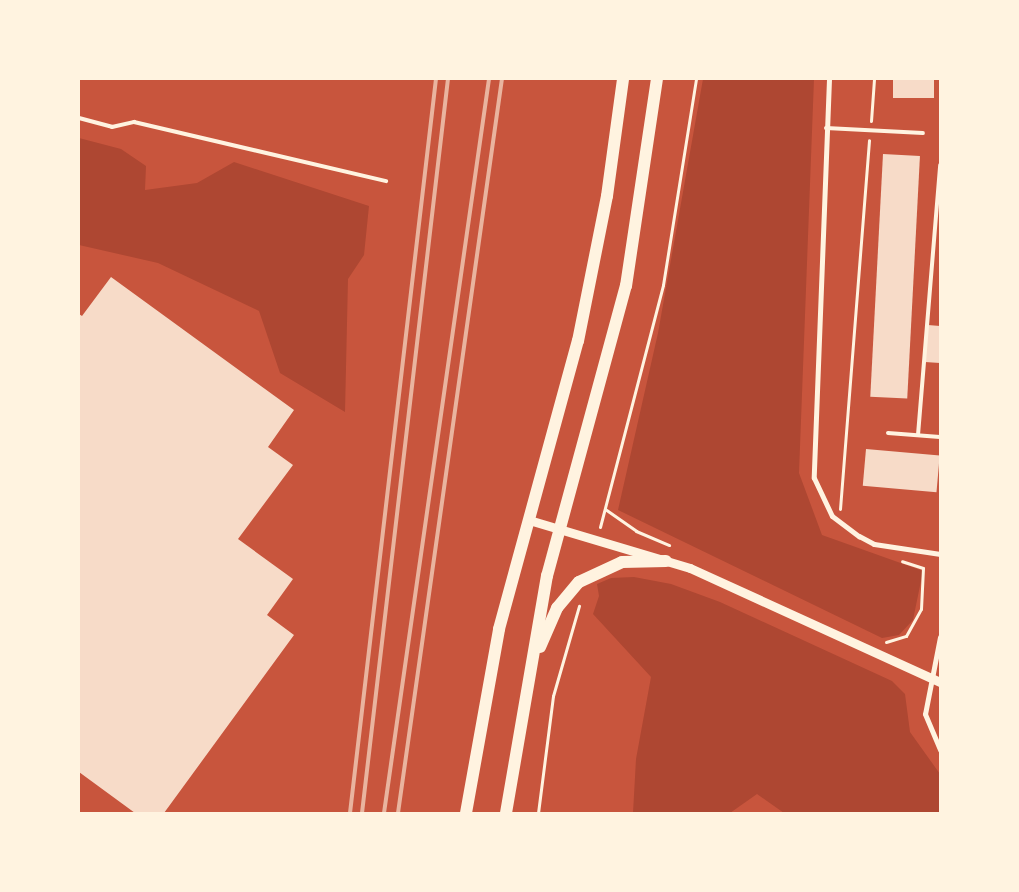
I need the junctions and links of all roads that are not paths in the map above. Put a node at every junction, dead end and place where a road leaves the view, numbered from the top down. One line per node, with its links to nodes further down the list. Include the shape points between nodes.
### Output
1 (623, 79): 12 (main road, via 607,196 578,342)
2 (657, 79): 13 (main road, via 626,286)
3 (829, 79): 5 (street)
4 (79, 118): 8 (lane, via 112,127 134,122)
5 (826, 128): 6 (lane); 14 (street, via 814,478 832,516 874,544)
6 (923, 134)
7 (940, 165): 10 (lane)
8 (386, 181)
9 (888, 433): 10 (lane)
10 (918, 435): 11 (lane)
11 (940, 437)
12 (529, 520): 13 (street); 20 (main road, via 499,629)
13 (560, 530): 15 (street); 17 (main road)
14 (940, 554)
15 (666, 561): 17 (main road, via 622,562 579,582 557,608); 18 (street)
16 (940, 637): 18 (street)
17 (531, 672): 21 (main road)
18 (937, 681): 19 (street, via 925,714)
19 (940, 750)
20 (466, 813)
21 (506, 813)

